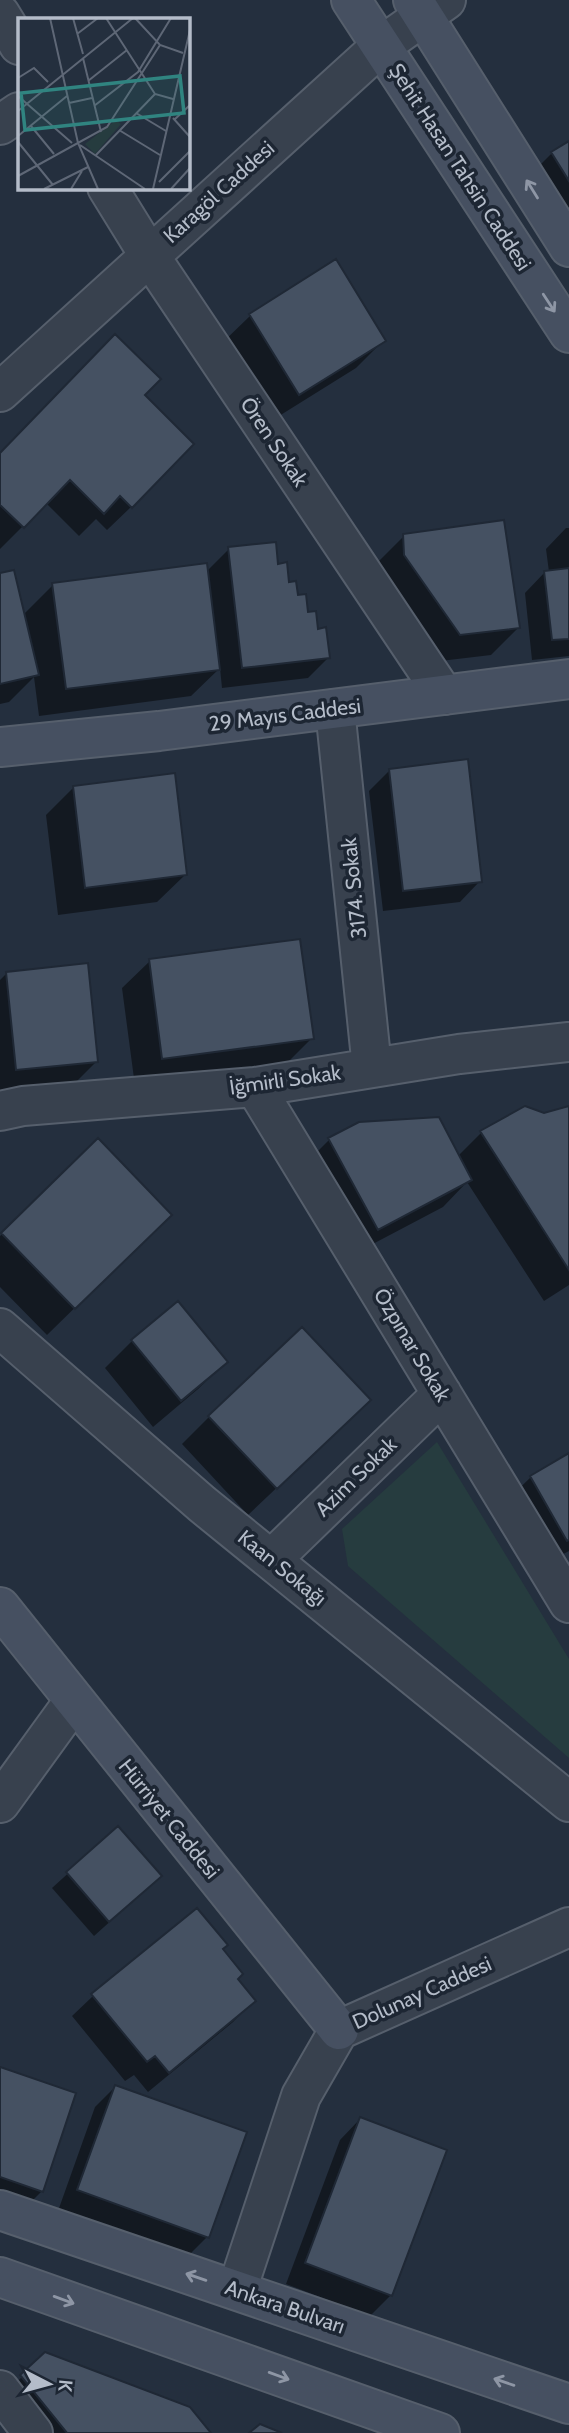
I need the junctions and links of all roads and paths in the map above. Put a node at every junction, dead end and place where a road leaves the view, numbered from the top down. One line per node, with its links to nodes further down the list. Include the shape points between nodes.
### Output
1 (351, 0): 5 (main road, Şehit Hasan Tahsin Caddesi)
2 (427, 5): 5 (street, Karagöl Caddesi); 9 (main road, one-way to 2)
3 (0, 14): 4 (street)
4 (18, 43)
5 (381, 46): 10 (street, Karagöl Caddesi); 11 (main road, Şehit Hasan Tahsin Caddesi, one-way to 11)
6 (18, 113): 7 (street)
7 (0, 125)
8 (108, 189): 10 (street, Ören Sokak)
9 (569, 247)
10 (149, 255): 12 (street, Karagöl Caddesi); 14 (street, Ören Sokak)
11 (569, 333)
12 (0, 392)
13 (569, 679): 14 (main road, 29 Mayıs Caddesi)
14 (444, 695): 15 (main road, 29 Mayıs Caddesi)
15 (335, 709): 16 (main road, 29 Mayıs Caddesi); 18 (street, 3174. Sokak)
16 (0, 747)
17 (569, 1042): 18 (street, İğmirli Sokak)
18 (372, 1068): 19 (street, İğmirli Sokak)
19 (254, 1087): 20 (street, İğmirli Sokak); 22 (street, Özpınar Sokak)
20 (0, 1111)
21 (0, 1328): 23 (street, Kaan Sokağı)
22 (442, 1394): 23 (street, Azim Sokak); 24 (street, Özpınar Sokak)
23 (271, 1560): 27 (street, Kaan Sokağı)
24 (569, 1603)
25 (0, 1607): 26 (main road, Hürriyet Caddesi)
26 (74, 1701): 28 (street); 30 (main road, Hürriyet Caddesi)
27 (569, 1802)
28 (0, 1803)
29 (569, 1927): 30 (street, Dolunay Caddesi)
30 (339, 2030): 33 (street, Dolunay Caddesi, via 301,2096)
31 (0, 2210): 33 (main road, Ankara Bulvarı, one-way to 31)
32 (0, 2277): 37 (main road, one-way to 37)
33 (237, 2290): 35 (main road, Ankara Bulvarı, one-way to 33)
34 (0, 2390): 36 (street)
35 (569, 2404)
36 (33, 2433)
37 (440, 2433)

